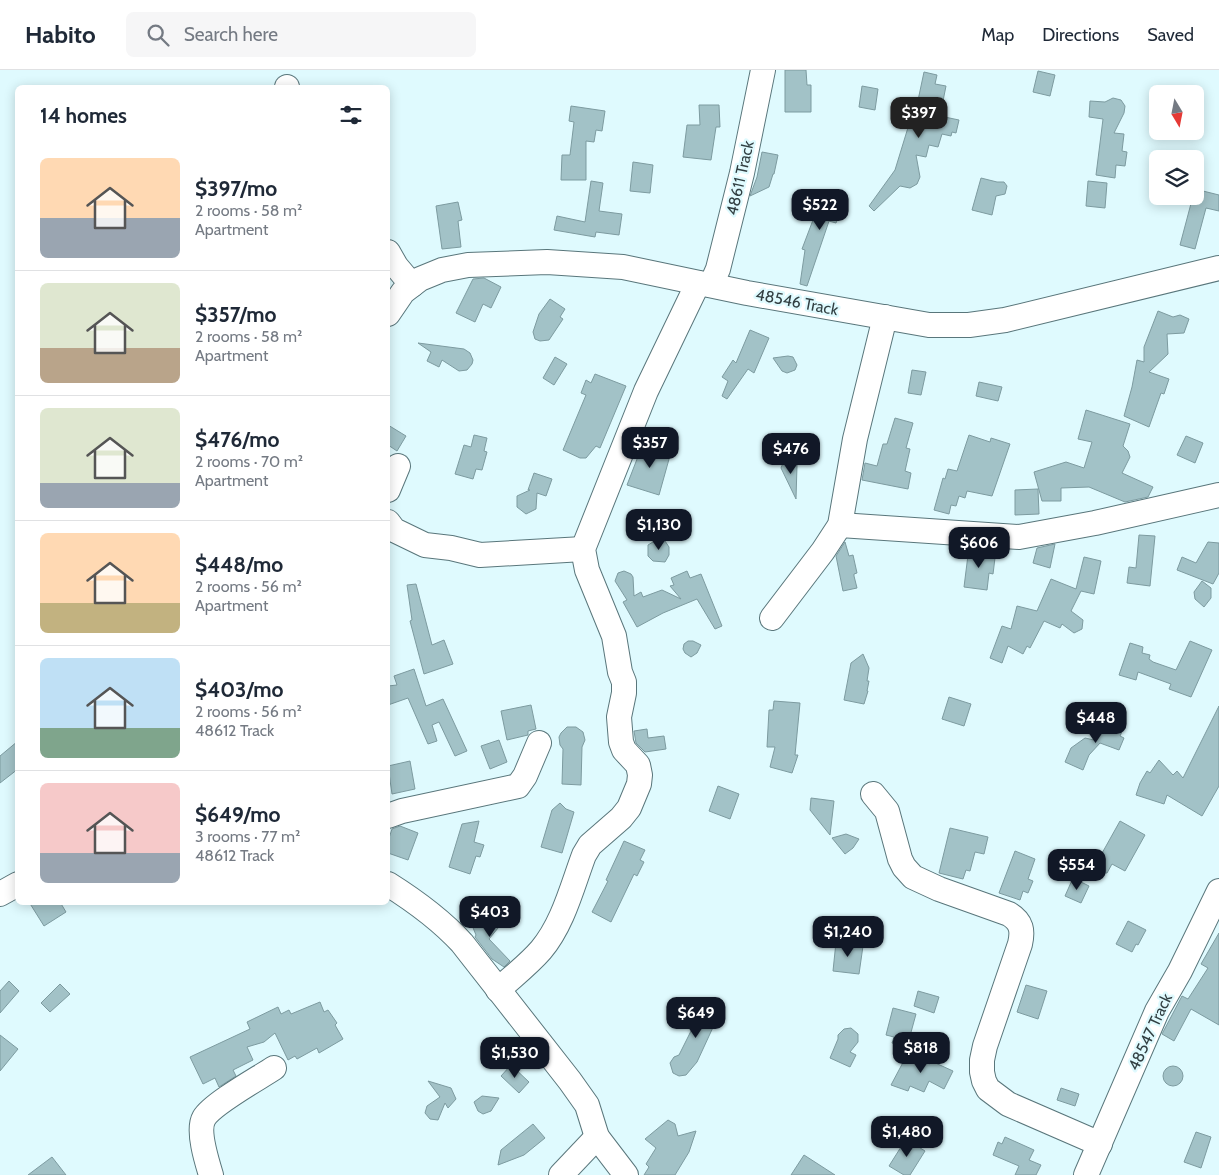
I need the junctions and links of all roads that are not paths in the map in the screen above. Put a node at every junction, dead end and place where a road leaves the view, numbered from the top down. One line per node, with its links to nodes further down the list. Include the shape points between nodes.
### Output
1 (763, 70): 4 (street, 48611 Track, via 718,268)
2 (390, 256): 5 (street)
3 (1219, 268): 7 (street, 48546 Track, via 1005,320 969,325 929,325)
4 (704, 284): 5 (street, 48546 Track, via 623,267 547,262 468,265 442,270); 7 (street, 48546 Track); 13 (street, 48611 Track, via 646,391)
5 (412, 285): 6 (street, 48546 Track)
6 (390, 311)
7 (885, 317): 12 (street, via 855,439)
8 (398, 466): 9 (street)
9 (390, 485)
10 (1219, 494): 12 (street, via 1019,537)
11 (390, 525): 13 (street, via 394,530 426,545 480,555)
12 (840, 525): 14 (street)
13 (582, 549): 22 (street, via 587,570 614,636 624,693 619,718 621,742 638,765 639,784 629,808 587,850 549,938 534,958)
14 (772, 618)
15 (539, 743): 17 (street, via 525,776 512,789)
16 (874, 794): 25 (street, via 887,811 900,859 913,876 939,889 1009,914 1016,918 1022,929 1020,944 984,1046 982,1072 988,1089 1008,1104)
17 (390, 815)
18 (390, 885): 22 (street, via 446,926)
19 (15, 886): 21 (street)
20 (1219, 891): 25 (street, 48547 Track, via 1157,1012)
21 (0, 894)
22 (498, 990): 24 (street, via 570,1081 586,1105)
23 (274, 1068): 26 (street, via 211,1109 204,1117 203,1142)
24 (597, 1136): 27 (street); 28 (street)
25 (1100, 1144): 29 (street, 48547 Track)
26 (211, 1175)
27 (561, 1175)
28 (626, 1175)
29 (1086, 1175)

